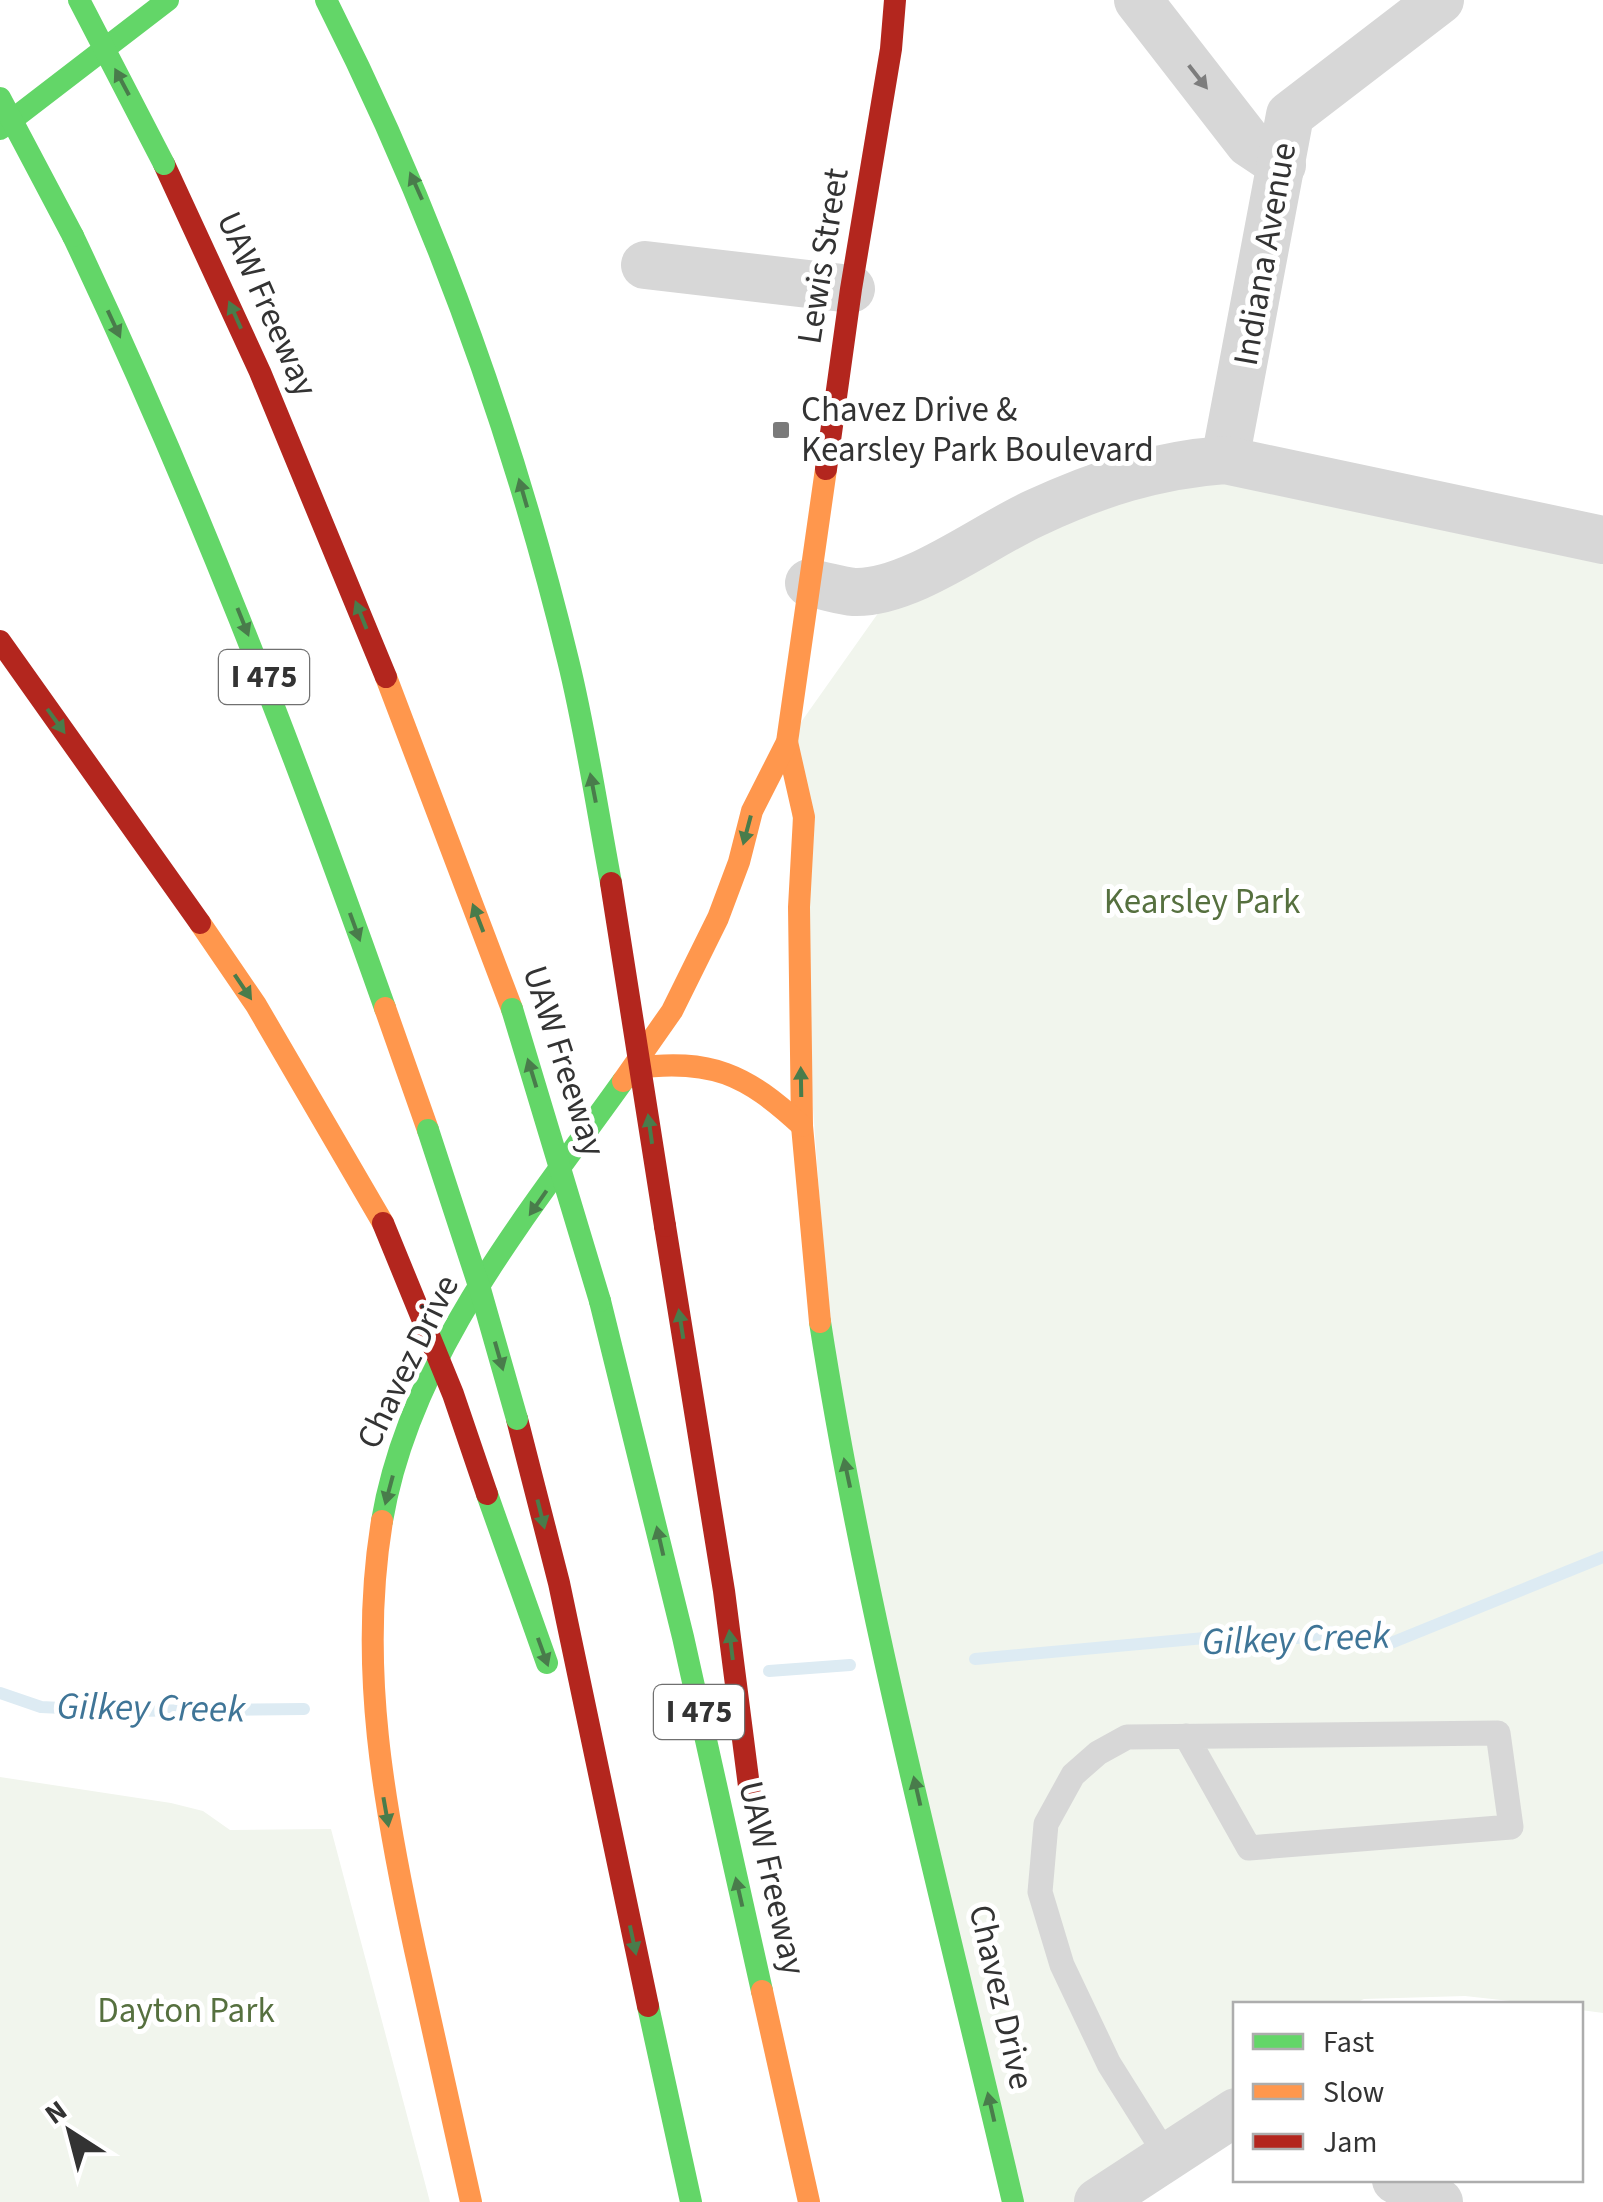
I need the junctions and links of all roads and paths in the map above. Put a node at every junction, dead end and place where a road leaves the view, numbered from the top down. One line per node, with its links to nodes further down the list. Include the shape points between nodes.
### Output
1 (79, 0): 24 (main road, UAW Freeway / I 475, one-way to 1, bridge, via 600,1300 512,1009 328,533 223,286)
2 (168, 0): 8 (main road)
3 (326, 0): 20 (main road, one-way to 3, bridge, via 611,883 569,664 493,390 424,205)
4 (896, 0): 11 (main road, Lewis Street)
5 (1138, 0): 9 (street, one-way to 9, via 1249,143)
6 (1440, 0): 9 (street, Indiana Avenue, via 1290,115)
7 (0, 98): 21 (main road, I 475, one-way to 21, bridge, via 169,441 285,733 428,1130 517,1419 559,1583)
8 (0, 129)
9 (1282, 165): 12 (street, Indiana Avenue)
10 (645, 265): 11 (street)
11 (851, 289): 14 (main road, Lewis Street)
12 (1225, 460): 13 (street); 14 (street, via 1166,466 1100,485 898,586 855,592)
13 (1603, 540)
14 (810, 582): 16 (main road, Chavez Drive)
15 (0, 642): 21 (main road, one-way to 21, bridge, via 256,1005 384,1223)
16 (787, 742): 17 (main road, Chavez Drive, one-way to 17, via 752,811 697,964); 18 (main road, Chavez Drive, one-way to 16, via 804,817)
17 (634, 1068): 18 (main road, via 670,1062 732,1072 765,1090); 27 (main road, Chavez Drive, one-way to 27, via 486,1280 439,1364 405,1437 375,1562 372,1717 385,1809)
18 (802, 1126): 30 (main road, Chavez Drive, one-way to 18, via 835,1416)
19 (1186, 1736): 19 (lane, via 1498,1733 1511,1827 1249,1848); 25 (lane, via 1126,1737 1073,1775 1046,1824 1040,1892 1062,1964 1109,2064)
20 (752, 1808)
21 (612, 1845): 28 (main road, I 475, one-way to 28)
22 (759, 1868): 24 (main road)
23 (1233, 2114): 25 (street)
24 (791, 2124): 29 (main road, UAW Freeway / I 475)
25 (1168, 2158): 31 (street)
26 (1400, 2182): 32 (street)
27 (471, 2202)
28 (691, 2202)
29 (809, 2202)
30 (1013, 2202)
31 (1098, 2202)
32 (1439, 2202)

